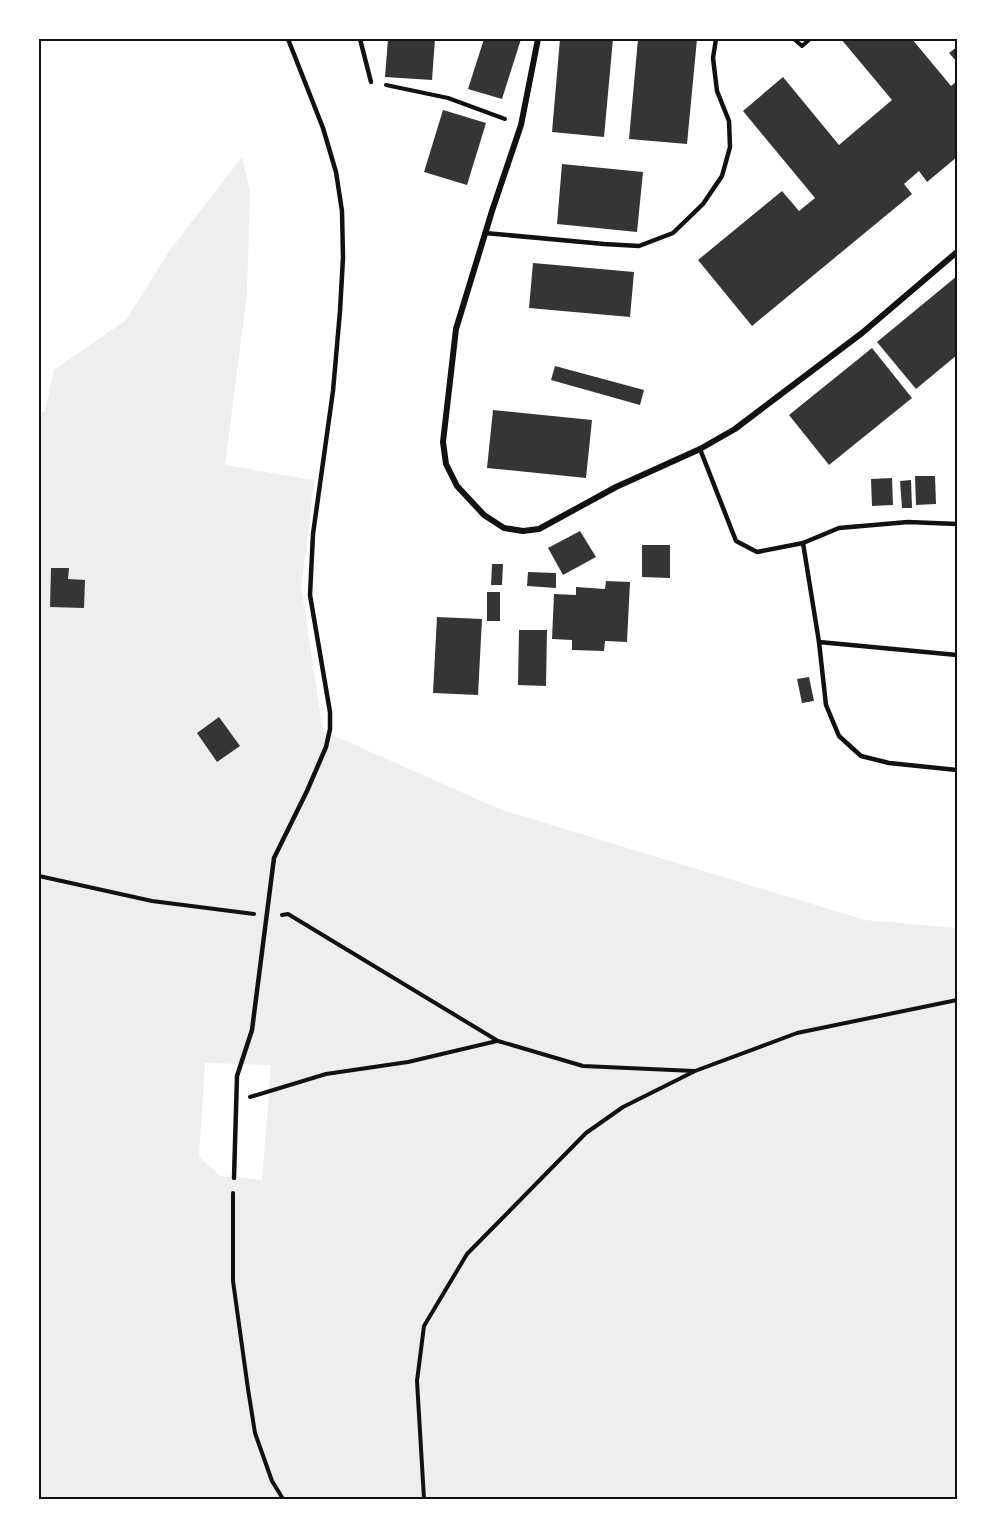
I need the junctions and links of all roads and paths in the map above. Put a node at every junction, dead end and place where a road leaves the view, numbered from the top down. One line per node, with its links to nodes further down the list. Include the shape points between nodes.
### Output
1 (288, 39): 18 (lane, via 336,172 343,258 333,391 313,534 310,595 330,729 307,791 274,858)
2 (360, 39): 7 (lane)
3 (538, 39): 8 (street)
4 (716, 39): 9 (lane, via 713,58 717,91 729,121 730,147 722,176 703,204 673,233 639,246)
5 (794, 39): 6 (path, via 802,46)
6 (810, 39)
7 (370, 82): 8 (path, via 448,98)
8 (521, 125): 9 (street)
9 (485, 233): 11 (street, via 456,329 443,442 446,464 457,486 484,515 504,528 539,529 616,487)
10 (957, 252): 11 (street, via 862,333 735,429)
11 (700, 449): 13 (lane, via 736,541 757,552)
12 (957, 524): 13 (lane, via 908,522 839,528)
13 (803, 543): 14 (lane)
14 (819, 642): 15 (lane); 16 (lane, via 825,705 838,736 861,756)
15 (957, 655)
16 (957, 770)
17 (39, 876): 18 (path, via 152,901)
18 (267, 915): 20 (path, via 288,914); 23 (lane, via 252,1030 237,1077)
19 (957, 1000): 21 (path, via 797,1033)
20 (498, 1041): 21 (path, via 583,1066); 22 (path, via 408,1062 326,1074)
21 (695, 1071): 26 (path, via 623,1107 586,1133 467,1254 424,1326 417,1381)
22 (269, 1091)
23 (234, 1178)
24 (232, 1202): 25 (path, via 233,1281 255,1433 272,1481)
25 (283, 1499)
26 (424, 1499)

